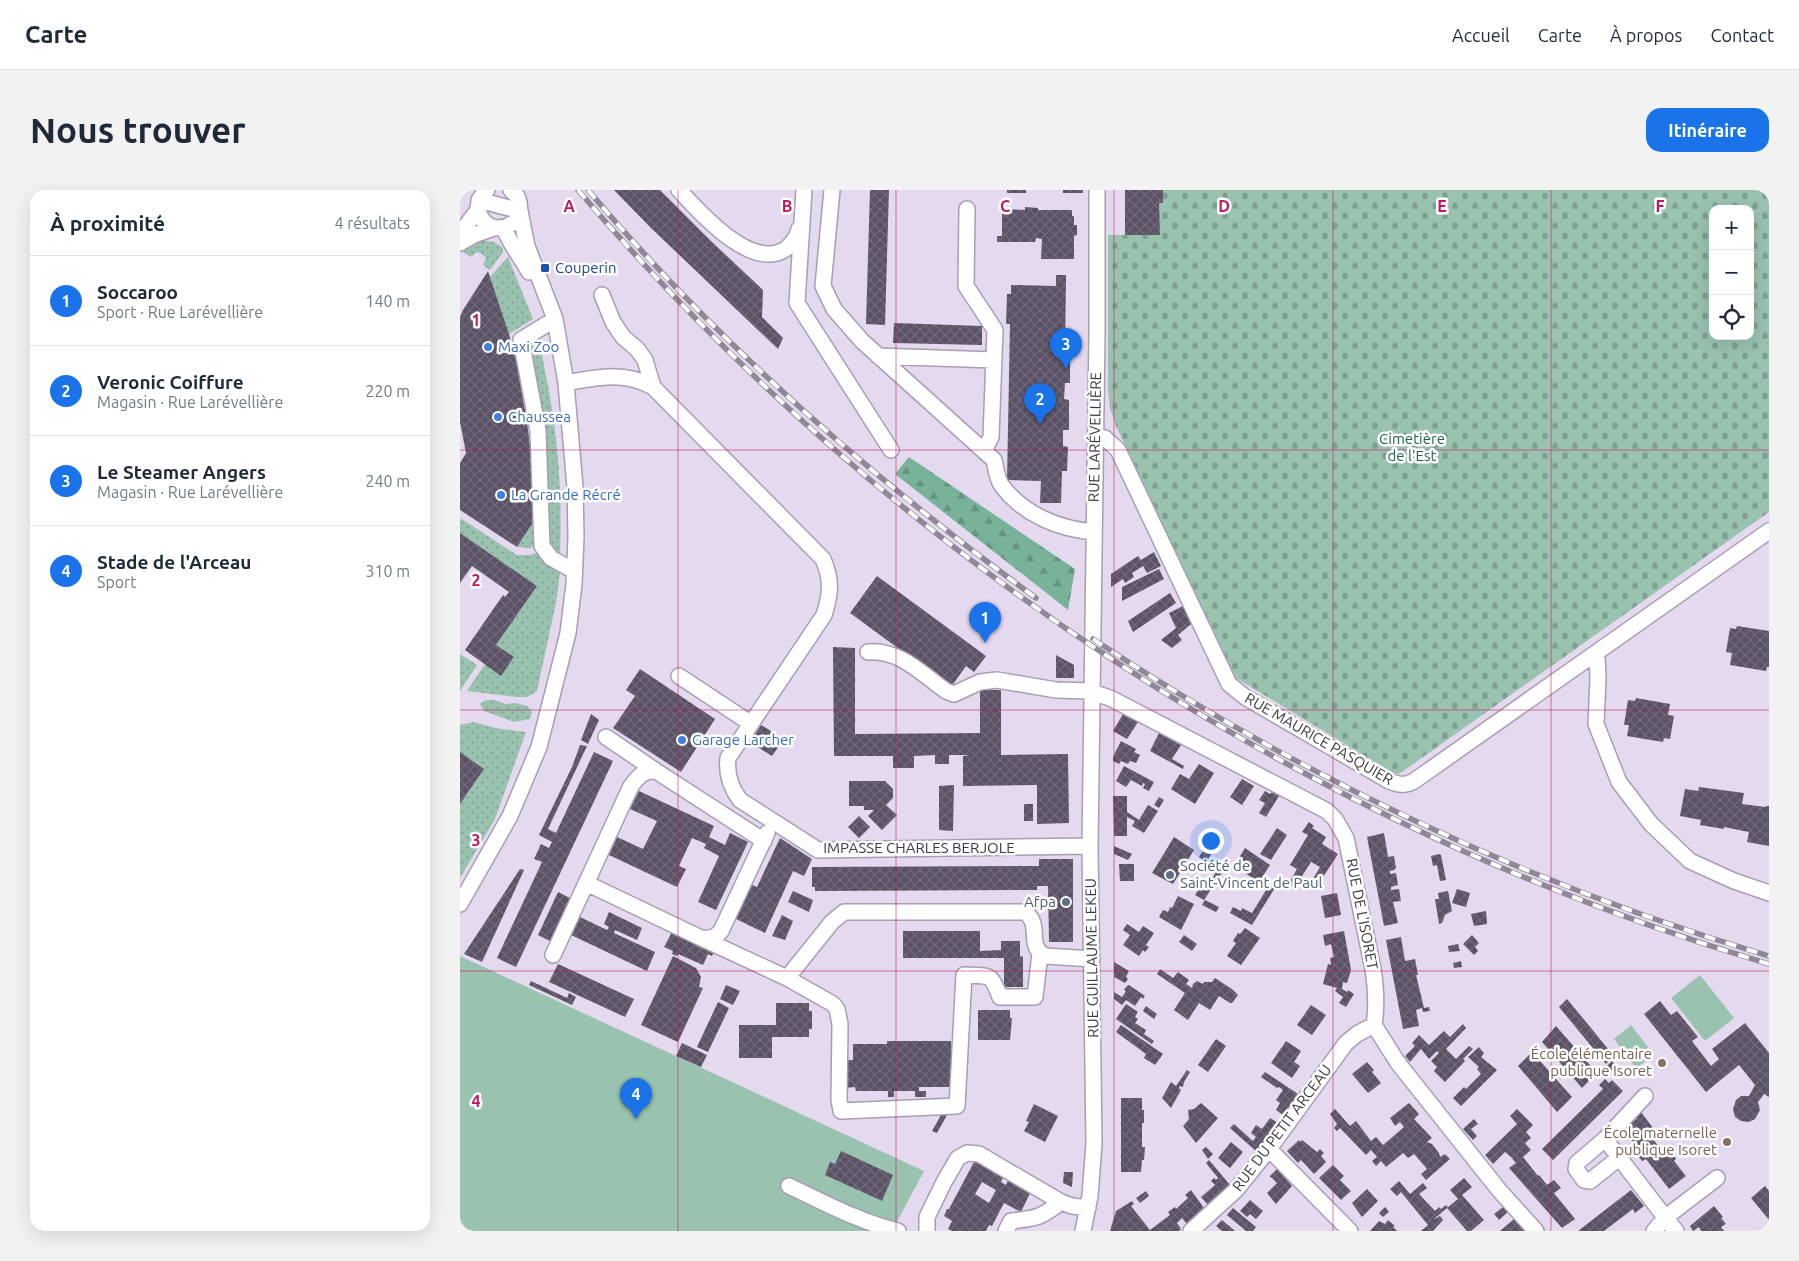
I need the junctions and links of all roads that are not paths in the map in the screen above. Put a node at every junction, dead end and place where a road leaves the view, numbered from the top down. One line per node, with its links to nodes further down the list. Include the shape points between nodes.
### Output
1 (511, 190): 7 (street, via 518,198)
2 (680, 190): 19 (street, via 706,220 735,242 760,253 778,254 798,233 804,190 797,303)
3 (832, 190): 13 (street, via 823,286 834,309)
4 (1097, 190): 17 (street, RUE LARÉVELLIÈRE)
5 (481, 198): 7 (street); 8 (street, via 480,217 485,223); 9 (street)
6 (967, 209): 14 (street, via 966,286 995,330)
7 (520, 211): 8 (street, via 516,220); 15 (street, via 527,246 555,319)
8 (499, 228): 10 (street); 12 (street, via 523,261)
9 (460, 236)
10 (460, 243)
11 (602, 295): 16 (street, via 613,322 645,360)
12 (547, 324): 18 (street); 23 (street, via 521,340 538,431 542,546 551,558)
13 (878, 356): 14 (street); 20 (street)
14 (994, 360): 20 (street, via 991,437)
15 (566, 383): 16 (street, via 617,376 642,381); 18 (street)
16 (653, 387): 28 (street, via 823,559 828,570 830,591 824,615)
17 (1095, 436): 22 (street, RUE LARÉVELLIÈRE); 25 (street, RUE MAURICE PASQUIER, via 1105,438 1118,450 1230,684 1245,697 1389,781 1408,784 1414,781)
18 (572, 440): 23 (street)
19 (891, 450)
20 (984, 451): 22 (street, via 994,460 1000,485 1026,509 1061,527)
21 (1769, 531): 25 (street, RUE MAURICE PASQUIER)
22 (1094, 532): 27 (street, RUE LARÉVELLIÈRE)
23 (574, 571): 36 (street, via 568,634 539,747 510,816)
24 (868, 652): 27 (street, RUE DE L'ISORET, via 896,655 954,694 980,682 997,680 1056,690)
25 (1596, 654): 35 (street, via 1596,724 1619,782 1651,824 1690,861)
26 (679, 676): 28 (street)
27 (1091, 689): 33 (street, RUE GUILLAUME LEKEU); 42 (street, RUE DE L'ISORET, via 1301,797 1335,819 1349,849 1374,969)
28 (750, 723): 31 (street, IMPASSE CHARLES BERJOLE, via 728,758 729,778 740,800)
29 (606, 737): 30 (street)
30 (656, 771): 32 (street); 34 (street, via 640,774 631,786)
31 (773, 821): 32 (street); 33 (street, IMPASSE CHARLES BERJOLE, via 818,850)
32 (764, 840): 37 (street, via 721,931 715,937)
33 (1090, 846): 40 (street, RUE GUILLAUME LEKEU)
34 (586, 883): 37 (street); 39 (street)
35 (1769, 893)
36 (460, 904)
37 (701, 938): 41 (street)
38 (1040, 954): 40 (street); 41 (street, via 1036,948 1033,919 1026,912 844,912 832,922); 41 (street, via 1035,997 1000,998 993,979 964,975 957,1106 841,1111 837,1009)
39 (553, 955)
40 (1092, 959): 50 (street, RUE GUILLAUME LEKEU, via 1094,1143)
41 (787, 978)
42 (1374, 1025): 45 (street, RUE DU PETIT ARCEAU, via 1346,1043); 58 (street, via 1398,1063 1499,1190)
43 (1645, 1096): 44 (street)
44 (1605, 1139): 46 (street); 46 (street, via 1577,1163 1577,1171 1590,1181)
45 (1269, 1149): 56 (street, RUE DU PETIT ARCEAU, via 1236,1190); 57 (street)
46 (1619, 1158): 51 (street)
47 (1717, 1178): 51 (street)
48 (789, 1186): 53 (street, via 860,1219)
49 (1061, 1202): 50 (street); 52 (street, via 979,1154 968,1153 958,1158); 54 (street, via 1042,1216 1011,1220)
50 (1088, 1208): 55 (street, RUE GUILLAUME LEKEU)
51 (1666, 1217): 59 (street); 60 (street)
52 (923, 1230)
53 (898, 1231)
54 (1006, 1231)
55 (1083, 1231)
56 (1191, 1231)
57 (1350, 1231)
58 (1536, 1231)
59 (1654, 1231)
60 (1676, 1231)

